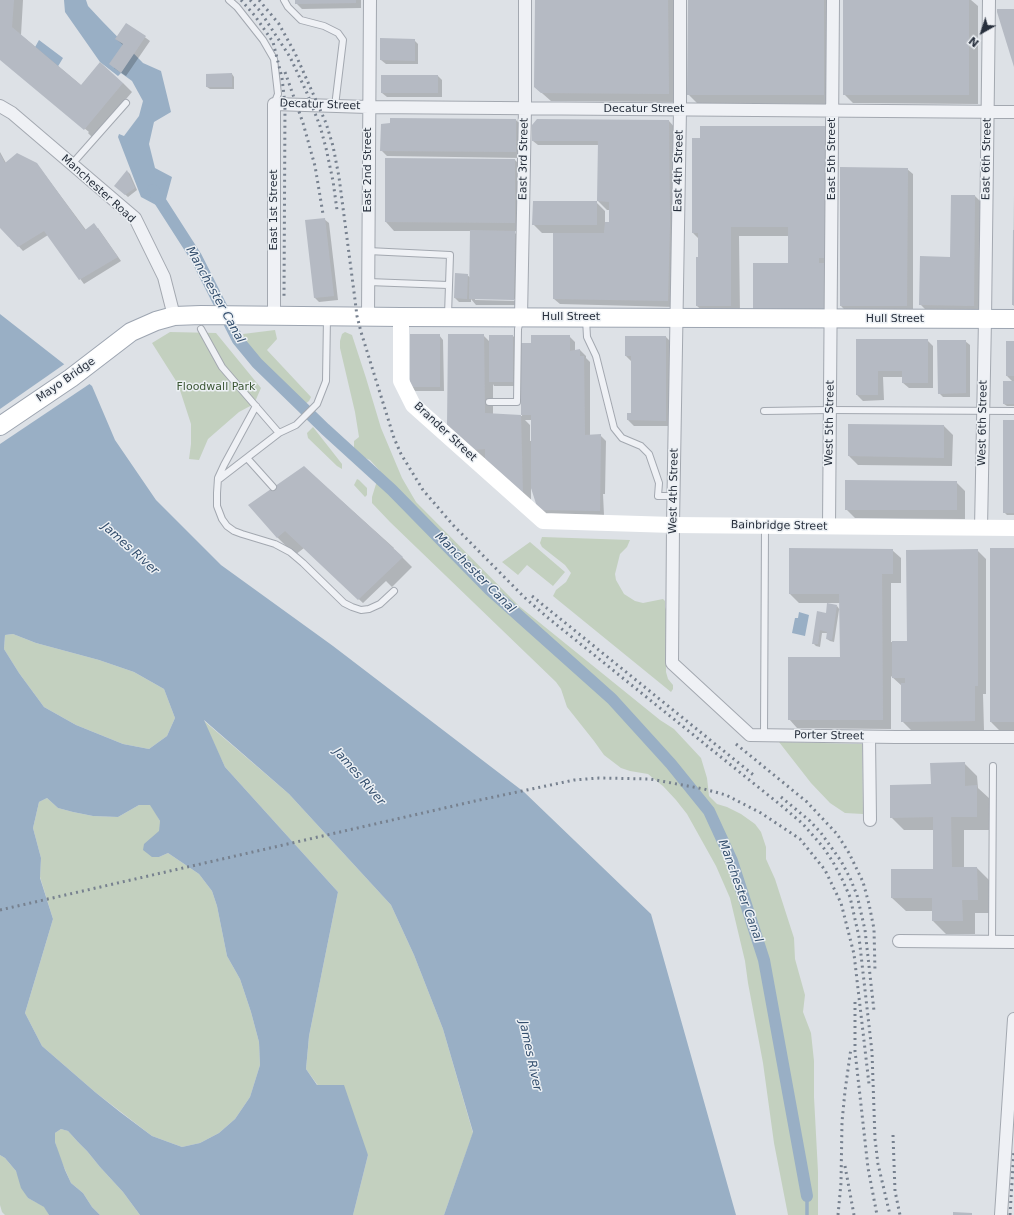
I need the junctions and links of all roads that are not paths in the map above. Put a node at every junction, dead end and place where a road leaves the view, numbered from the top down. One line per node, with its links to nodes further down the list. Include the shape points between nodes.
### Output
1 (229, 0): 9 (lane, via 263,40 274,59 278,94)
2 (284, 0): 11 (lane, via 301,20 324,26 338,33 343,40)
3 (370, 0): 12 (street, East 2nd Street)
4 (525, 0): 13 (street, East 3rd Street)
5 (680, 0): 14 (street, East 4th Street)
6 (834, 0): 15 (street, East 5th Street)
7 (989, 0): 16 (street, East 6th Street)
8 (126, 103): 18 (lane)
9 (274, 104): 11 (street, Decatur Street); 22 (street, East 1st Street)
10 (0, 106): 18 (street, Manchester Road, via 12,113)
11 (336, 106): 12 (street, Decatur Street)
12 (368, 107): 13 (street, Decatur Street); 19 (street, East 2nd Street)
13 (525, 108): 14 (street, Decatur Street); 28 (street, East 3rd Street)
14 (680, 109): 15 (street, Decatur Street); 30 (street, East 4th Street)
15 (832, 111): 16 (street, Decatur Street); 31 (street, East 5th Street)
16 (988, 112): 17 (street, Decatur Street); 32 (street, East 6th Street)
17 (1014, 112)
18 (72, 164): 24 (street, Manchester Road, via 135,218 164,277)
19 (368, 251): 20 (street, East 2nd Street); 21 (lane, via 450,254)
20 (368, 282): 21 (lane); 25 (street, East 2nd Street)
21 (448, 285): 27 (lane)
22 (274, 315): 23 (main road, Hull Street); 34 (main road, Hull Street, via 248,315)
23 (327, 315): 25 (main road, Hull Street); 43 (lane, via 326,381 320,400 296,425)
24 (174, 316): 34 (main road, Hull Street); 35 (main road, Hull Street)
25 (368, 316): 26 (main road, Hull Street)
26 (402, 317): 27 (main road, Hull Street); 48 (street, Brander Street, via 401,381 413,405)
27 (448, 317): 28 (main road, Hull Street)
28 (521, 317): 29 (main road, Hull Street); 36 (lane, via 518,329 517,402)
29 (586, 318): 30 (main road, Hull Street); 47 (lane, via 588,336 596,356 614,428 622,438 641,446 649,454 659,483 658,496)
30 (676, 318): 31 (main road, Hull Street); 47 (street, West 4th Street)
31 (831, 319): 32 (main road, Hull Street); 38 (street, West 5th Street)
32 (985, 319): 33 (main road, Hull Street); 39 (street, West 6th Street)
33 (1014, 319)
34 (201, 322): 37 (lane, via 222,367)
35 (131, 332): 42 (main road, Mayo Bridge, via 71,378)
36 (489, 402)
37 (256, 406): 43 (lane); 45 (lane)
38 (830, 410): 39 (lane); 41 (lane); 51 (street, West 5th Street)
39 (984, 410): 40 (lane); 52 (street, West 6th Street)
40 (1014, 411)
41 (764, 412)
42 (0, 426)
43 (279, 433): 44 (lane)
44 (247, 458): 45 (lane); 46 (lane)
45 (218, 480): 54 (lane, via 218,506 227,526 290,552 344,603 352,608 369,610)
46 (273, 487)
47 (674, 496): 49 (street, West 4th Street)
48 (543, 521): 49 (street, Bainbridge Street)
49 (673, 525): 50 (street, Bainbridge Street); 55 (street, West 4th Street)
50 (765, 526): 51 (street, Bainbridge Street); 56 (lane)
51 (829, 527): 52 (street, Bainbridge Street)
52 (981, 528): 53 (street, Bainbridge Street)
53 (1014, 528)
54 (394, 591)
55 (672, 664): 56 (street, Porter Street, via 750,735)
56 (764, 735): 57 (street, Porter Street)
57 (869, 737): 58 (street, Porter Street); 60 (street)
58 (1014, 737)
59 (993, 766): 62 (lane)
60 (870, 820)
61 (899, 941): 62 (street)
62 (992, 942): 63 (street)
63 (1014, 942)
64 (1014, 1019): 65 (street)
65 (1001, 1215)

